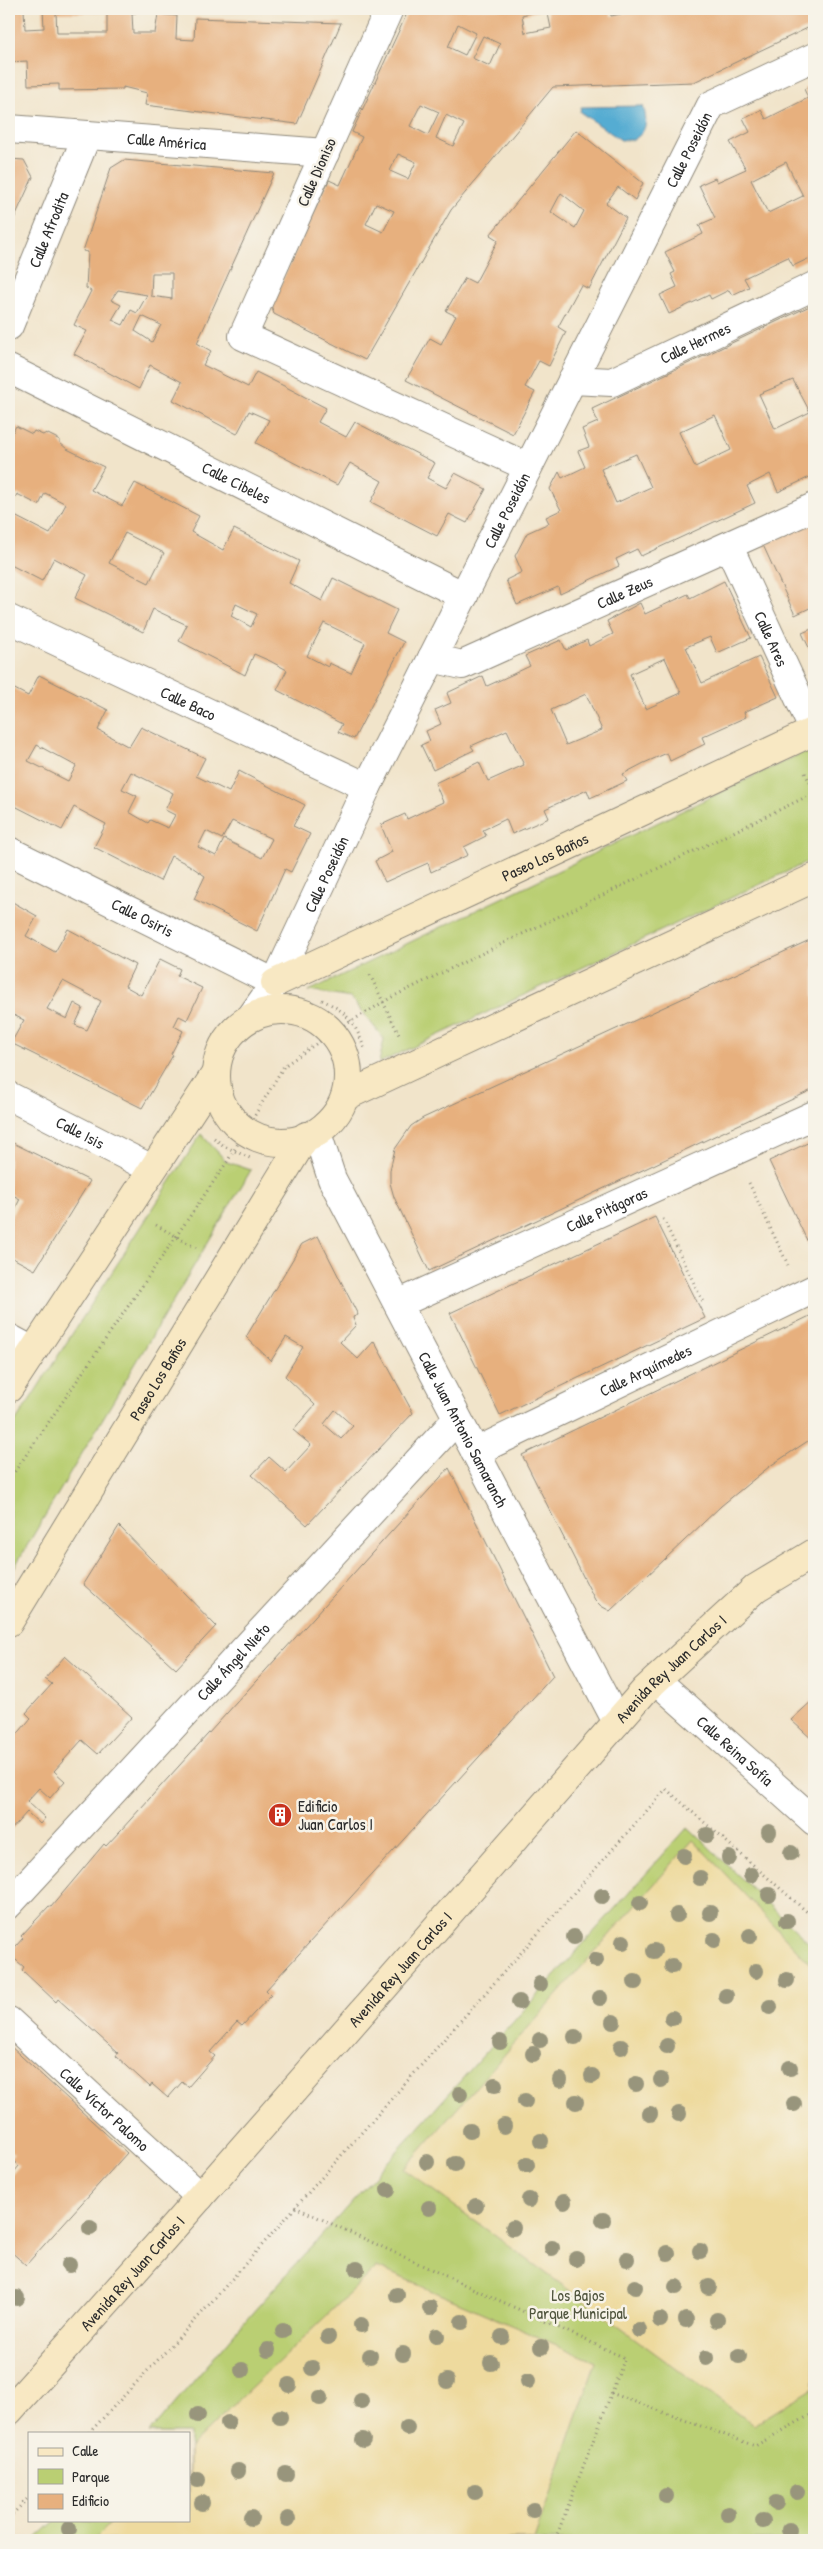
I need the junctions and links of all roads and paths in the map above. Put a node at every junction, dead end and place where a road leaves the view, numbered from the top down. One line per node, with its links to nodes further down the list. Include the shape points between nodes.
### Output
1 (389, 9): 5 (street, Calle Dioniso)
2 (814, 57): 9 (street, Calle Poseidón, via 711,105)
3 (9, 129): 4 (street, Calle América)
4 (88, 134): 5 (street, Calle América); 7 (street, Calle Afrodita)
5 (325, 153): 10 (street, Calle Dioniso, via 243,336)
6 (814, 286): 9 (street, Calle Hermes, via 612,382)
7 (9, 326)
8 (9, 369): 13 (street, Calle Cibeles)
9 (572, 380): 10 (street, Calle Poseidón)
10 (528, 467): 13 (street, Calle Poseidón)
11 (814, 506): 12 (street, Calle Zeus)
12 (729, 547): 15 (street, Calle Zeus, via 462,665); 16 (street, Calle Ares)
13 (464, 596): 15 (street, Calle Poseidón)
14 (9, 620): 17 (street, Calle Baco)
15 (432, 658): 17 (street, Calle Poseidón)
16 (814, 731): 21 (street, Paseo Los Baños)
17 (367, 786): 22 (street, Calle Poseidón)
18 (814, 793): 23 (path)
19 (9, 851): 22 (street, Calle Osiris)
20 (814, 878): 26 (street)
21 (357, 946): 22 (street, Paseo Los Baños); 23 (path)
22 (275, 983): 24 (street, Calle Poseidón)
23 (383, 1002): 25 (path); 26 (path)
24 (251, 1017): 25 (street, via 273,1010 313,1016); 27 (street, via 233,1030 220,1051)
25 (333, 1032): 29 (street, via 348,1064); 33 (path, via 284,1066)
26 (413, 1064): 29 (street)
27 (216, 1073): 33 (street, via 219,1095); 36 (street)
28 (9, 1096): 36 (street, Calle Isis)
29 (346, 1096): 32 (street, Paseo Los Baños, via 333,1119)
30 (814, 1115): 34 (street, Calle Pitágoras)
31 (208, 1133): 33 (path)
32 (312, 1134): 33 (street, via 290,1142 252,1135); 40 (street, Paseo Los Baños); 43 (street, Calle Juan Antonio Samaranch)
33 (240, 1140): 35 (path); 39 (path)
34 (734, 1152): 37 (street, Calle Pitágoras); 41 (path)
35 (259, 1161)
36 (152, 1169): 38 (street)
37 (649, 1190): 43 (street, Calle Pitágoras); 44 (path)
38 (127, 1208): 39 (path); 46 (street)
39 (176, 1236): 40 (path); 50 (path)
40 (227, 1266): 52 (street, Paseo Los Baños)
41 (788, 1266)
42 (814, 1289): 49 (street, Calle Arquímedes)
43 (398, 1304): 48 (street, Calle Juan Antonio Samaranch)
44 (704, 1306)
45 (9, 1338): 46 (street)
46 (33, 1351): 47 (street)
47 (9, 1388)
48 (457, 1419): 49 (street, Calle Juan Antonio Samaranch); 56 (street, Calle Ángel Nieto)
49 (475, 1452): 54 (street, Calle Juan Antonio Samaranch)
50 (9, 1480)
51 (814, 1553): 53 (street, Avenida Rey Juan Carlos I, via 756,1588)
52 (9, 1622)
53 (656, 1680): 54 (street, Avenida Rey Juan Carlos I); 55 (street, Calle Reina Sofía)
54 (617, 1722): 59 (street, Avenida Rey Juan Carlos I)
55 (814, 1821)
56 (9, 1904)
57 (814, 1918): 60 (path, via 666,1789)
58 (9, 2021): 59 (street, Calle Víctor Palomo)
59 (200, 2197): 62 (street, Avenida Rey Juan Carlos I)
60 (295, 2207): 61 (path, via 624,2358); 64 (path, via 200,2315)
61 (611, 2393): 63 (path, via 755,2446); 67 (path)
62 (9, 2411)
63 (814, 2413)
64 (90, 2432)
65 (28, 2498): 66 (path)
66 (9, 2518)
67 (555, 2540)

